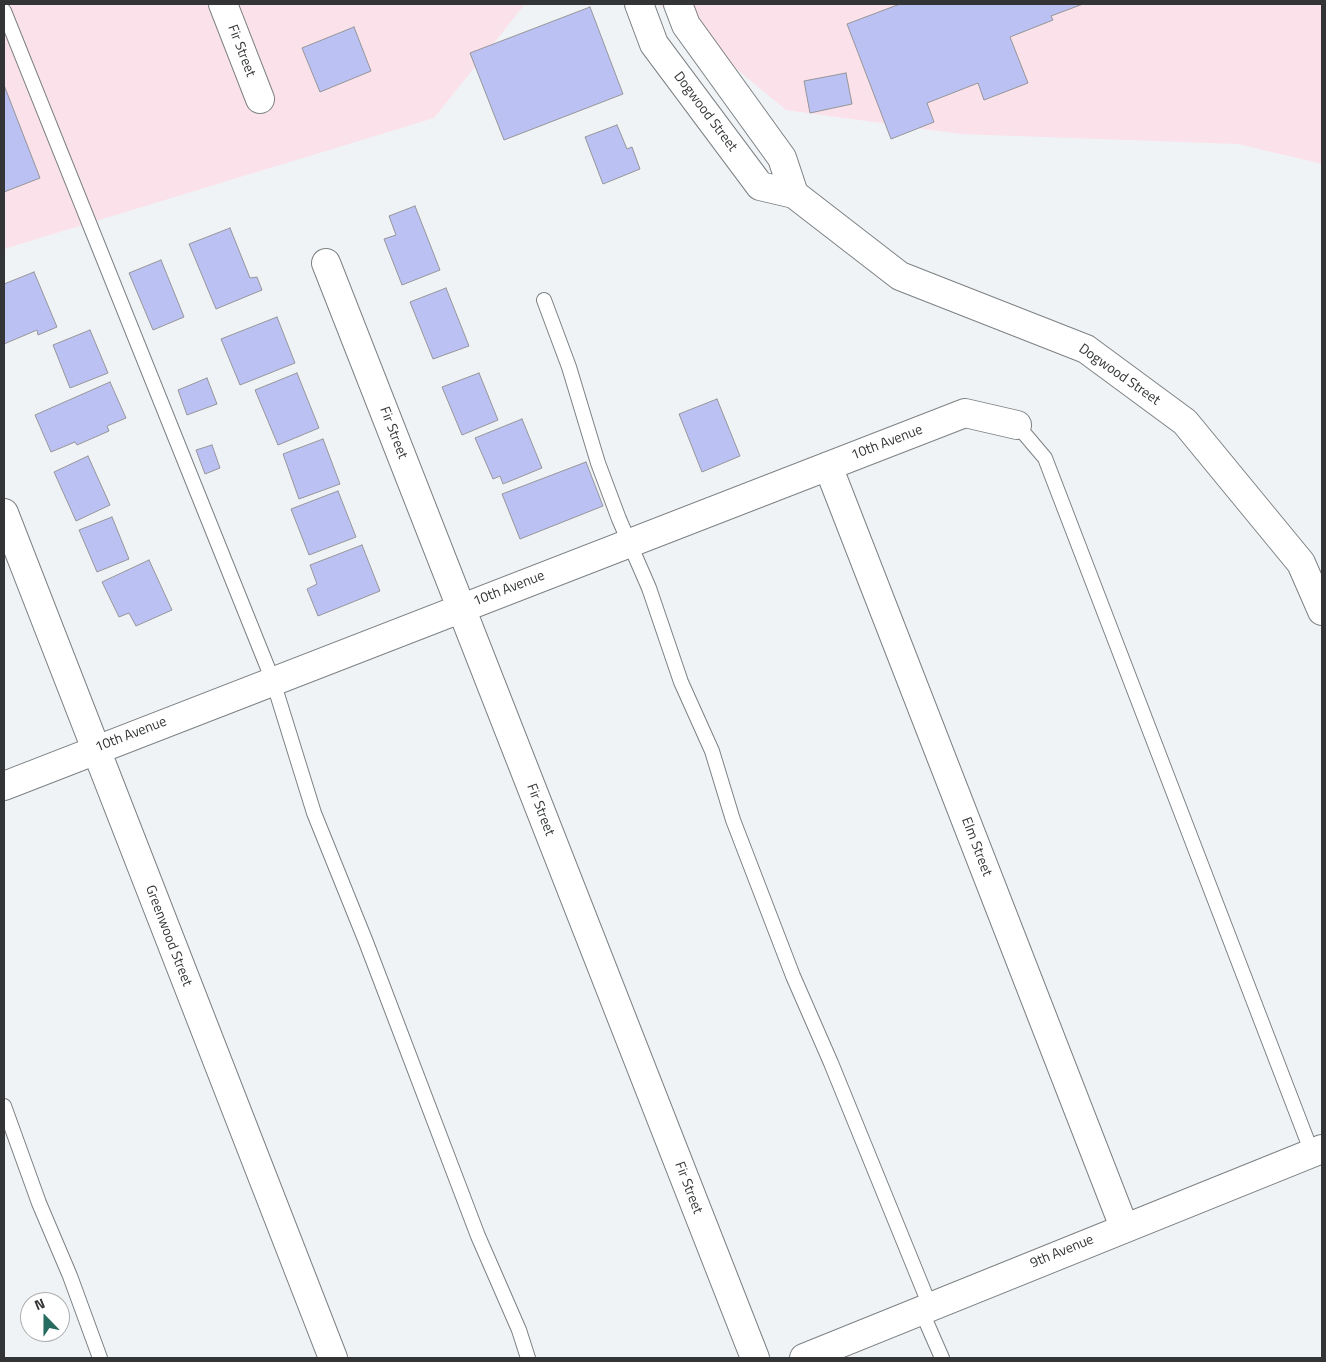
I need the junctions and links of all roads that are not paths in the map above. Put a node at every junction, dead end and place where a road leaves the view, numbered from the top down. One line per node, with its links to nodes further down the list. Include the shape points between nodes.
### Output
1 (223, 4): 5 (street, Fir Street)
2 (639, 4): 6 (street, Dogwood Street, via 654,44 760,186)
3 (678, 4): 6 (street, via 686,25 782,158)
4 (4, 11): 15 (lane)
5 (260, 99)
6 (794, 194): 14 (street, Dogwood Street, via 900,276 1086,349 1185,422 1301,562)
7 (326, 263): 13 (street, Fir Street)
8 (544, 300): 12 (lane, via 569,367 598,463)
9 (1017, 425): 10 (street, 10th Avenue, via 965,413); 19 (lane, via 1045,458)
10 (828, 466): 12 (street, 10th Avenue); 20 (street, Elm Street)
11 (4, 513): 16 (street, Greenwood Street)
12 (629, 543): 13 (street, 10th Avenue); 21 (lane, via 649,588 681,682 712,751 733,820 793,976 831,1063)
13 (461, 608): 15 (street, 10th Avenue); 25 (street, Fir Street)
14 (1322, 611)
15 (273, 681): 16 (street, 10th Avenue); 24 (lane, via 314,813 478,1236 520,1330)
16 (96, 749): 17 (street, 10th Avenue); 23 (street, Greenwood Street)
17 (4, 786)
18 (4, 1106): 22 (lane, via 38,1203 70,1276)
19 (1317, 1151): 20 (street, 9th Avenue)
20 (1124, 1227): 21 (street, 9th Avenue)
21 (926, 1308): 26 (street, 9th Avenue); 27 (lane)
22 (100, 1358)
23 (333, 1358)
24 (528, 1358)
25 (755, 1358)
26 (804, 1358)
27 (942, 1358)

